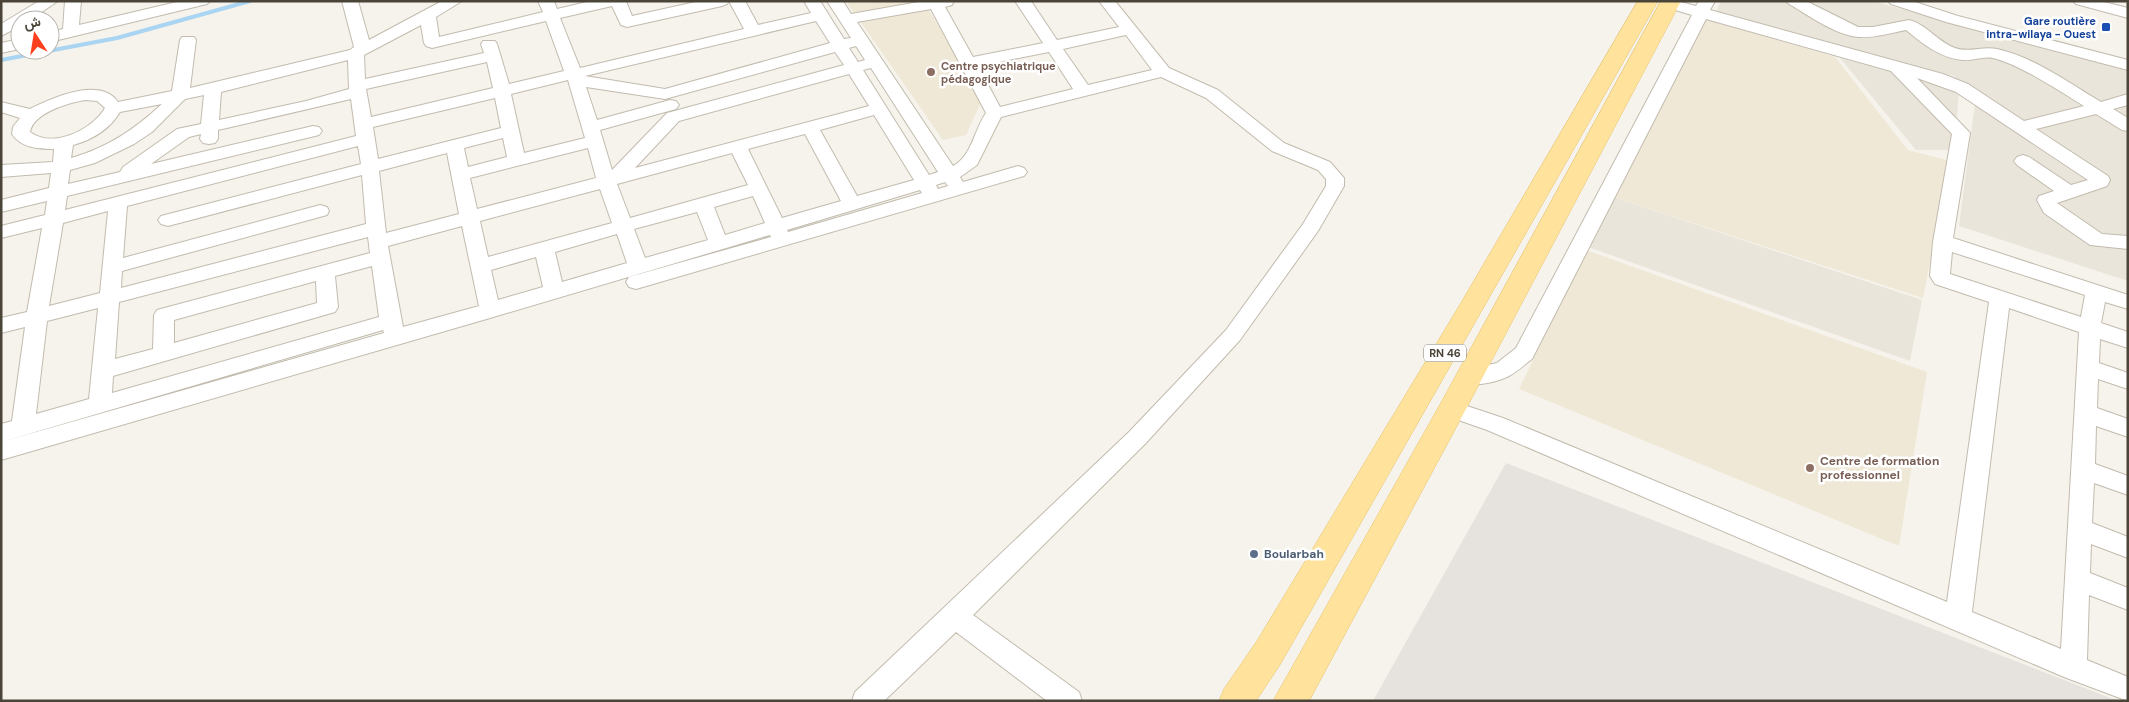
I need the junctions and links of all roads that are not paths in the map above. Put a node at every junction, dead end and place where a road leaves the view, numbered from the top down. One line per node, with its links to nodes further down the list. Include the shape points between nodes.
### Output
1 (50, 1): 31 (street)
2 (73, 1): 34 (street)
3 (202, 1): 34 (street)
4 (350, 1): 29 (street)
5 (454, 1): 25 (street)
6 (612, 1): 22 (street)
7 (618, 1): 27 (street)
8 (722, 1): 19 (street)
9 (738, 1): 32 (street)
10 (835, 1): 26 (street)
11 (1023, 1): 41 (street)
12 (1107, 1): 30 (street)
13 (1794, 1): 28 (street, via 1858,32)
14 (1896, 1): 23 (street)
15 (1914, 1): 23 (street)
16 (2081, 1): 24 (street)
17 (940, 2): 26 (street); 47 (street)
18 (1663, 2): 20 (street); 143 (main road, RN 46); 164 (main road, RN 46, via 1465,319 1270,652)
19 (672, 6): 27 (street)
20 (1704, 7): 50 (street); 143 (street, via 1524,352 1503,370)
21 (816, 8): 32 (street); 40 (street)
22 (548, 9): 33 (street); 53 (street)
23 (1944, 9): 28 (street); 45 (street); 48 (street)
24 (2128, 13)
25 (428, 15): 35 (street); 39 (street)
26 (847, 19): 38 (street)
27 (627, 22): 44 (street)
28 (1909, 25): 65 (street, via 1954,54 1990,53 2019,63)
29 (355, 26): 35 (street); 42 (street)
30 (1129, 30): 41 (street); 52 (street)
31 (1, 31)
32 (753, 31): 44 (street)
33 (485, 32): 39 (street); 43 (street)
34 (71, 33): 36 (street)
35 (391, 34): 42 (street)
36 (60, 36)
37 (188, 40): 59 (street)
38 (860, 40): 40 (street); 46 (street)
39 (432, 43): 51 (street)
40 (839, 46): 49 (street); 62 (street)
41 (1052, 46): 47 (street); 58 (street)
42 (359, 51): 54 (street); 56 (street)
43 (494, 56): 51 (street); 57 (street)
44 (640, 57): 53 (street)
45 (2128, 58)
46 (875, 62): 49 (street); 96 (street)
47 (970, 63): 67 (street)
48 (2128, 65)
49 (852, 68): 62 (street); 66 (street)
50 (1898, 68): 55 (street); 77 (street)
51 (436, 69): 56 (street)
52 (1162, 72): 58 (street); 158 (street, via 1212,94 1278,147 1324,166 1335,178 1335,186 1311,227 1233,335 1136,438)
53 (575, 77): 57 (street); 62 (street); 78 (street)
54 (213, 88): 59 (street); 71 (street)
55 (1962, 88): 69 (street); 77 (street)
56 (358, 89): 61 (street); 76 (street)
57 (503, 91): 75 (street); 76 (street)
58 (1083, 91): 67 (street)
59 (180, 94): 64 (street); 87 (street, via 153,122 130,139 98,155)
60 (2128, 99): 65 (street)
61 (309, 105): 71 (street); 74 (street)
62 (669, 105): 78 (street); 94 (street)
63 (1, 107): 68 (street)
64 (114, 108): 68 (street, via 112,102 105,98 81,96 51,104); 80 (street, via 108,119 93,131)
65 (2099, 108): 69 (street); 70 (street)
66 (878, 109): 72 (street); 99 (street)
67 (995, 113): 96 (street, via 971,161)
68 (32, 114): 73 (street)
69 (2021, 126): 101 (street, via 2101,180)
70 (2128, 126)
71 (210, 127): 84 (street); 92 (street, via 176,136)
72 (810, 127): 82 (street); 104 (street)
73 (21, 131): 79 (street); 80 (street, via 26,140 35,143)
74 (313, 131): 83 (street); 84 (street)
75 (510, 131): 81 (street); 85 (street)
76 (365, 132): 83 (street); 88 (street)
77 (1962, 133): 114 (street)
78 (592, 134): 85 (street); 94 (street)
79 (1, 136)
80 (64, 142): 87 (street)
81 (454, 145): 88 (street); 91 (street)
82 (737, 146): 94 (street); 97 (street)
83 (314, 152): 93 (street)
84 (207, 156): 92 (street); 93 (street)
85 (517, 160): 91 (street)
86 (2022, 161): 101 (street)
87 (61, 167): 89 (street); 100 (street)
88 (370, 168): 95 (street); 113 (street)
89 (1, 171)
90 (1018, 172): 96 (street)
91 (460, 175): 107 (street)
92 (123, 176): 100 (street)
93 (205, 179): 98 (street)
94 (611, 179): 107 (street); 110 (street)
95 (318, 181): 106 (street); 109 (street)
96 (954, 182): 99 (street)
97 (759, 188): 103 (street); 112 (street)
98 (169, 189): 102 (street); 109 (street)
99 (929, 190): 104 (street); 112 (street)
100 (58, 193): 105 (street); 108 (street)
101 (2069, 193): 117 (street, via 2046,200 2047,204 2097,240)
102 (118, 203): 108 (street); 122 (street)
103 (703, 204): 110 (street); 116 (street)
104 (852, 204): 112 (street)
105 (1, 206)
106 (320, 211): 115 (street); 119 (street)
107 (469, 217): 113 (street); 120 (street)
108 (54, 220): 111 (street); 134 (street)
109 (168, 220): 119 (street)
110 (623, 226): 118 (street); 121 (street)
111 (1, 232)
112 (778, 234): 116 (street); 130 (street, via 533,311 521,311)
113 (378, 242): 115 (street); 123 (street); 137 (street)
114 (1943, 242): 126 (street); 128 (street, via 1942,279)
115 (321, 243): 124 (street)
116 (719, 243): 121 (street)
117 (2128, 243)
118 (544, 247): 120 (street); 125 (street)
119 (168, 252): 122 (street)
120 (481, 266): 132 (street)
121 (638, 266): 125 (street)
122 (113, 267): 127 (street)
123 (325, 272): 131 (street); 133 (street)
124 (166, 283): 127 (street); 133 (street)
125 (554, 292): 130 (street)
126 (2096, 292): 129 (street); 136 (street)
127 (109, 298): 134 (street); 142 (street)
128 (2000, 298): 136 (street); 159 (street)
129 (2128, 302)
130 (512, 304): 132 (street)
131 (328, 307): 138 (street); 140 (street)
132 (490, 311): 137 (street)
133 (164, 315): 140 (street)
134 (37, 316): 135 (street); 148 (street)
135 (1, 326)
136 (2090, 327): 139 (street); 141 (street)
137 (393, 329): 138 (street); 151 (street)
138 (330, 337): 145 (street)
139 (2128, 340)
140 (163, 355): 142 (street)
141 (2089, 368): 144 (street); 147 (street)
142 (102, 371): 145 (street)
143 (1470, 377): 146 (main road, RN 46)
144 (2128, 381)
145 (100, 404): 148 (street)
146 (1452, 409): 159 (street, via 1495,424); 165 (main road, RN 46)
147 (2085, 413): 149 (street); 152 (street)
148 (23, 426): 150 (street)
149 (2128, 428)
150 (1, 433)
151 (1, 451)
152 (2083, 469): 153 (street); 154 (street)
153 (2128, 486)
154 (2080, 529): 155 (street); 156 (street)
155 (2128, 548)
156 (2077, 579): 157 (street); 160 (street)
157 (2128, 599)
158 (955, 616): 162 (street); 163 (street)
159 (1958, 619): 160 (street)
160 (2073, 668): 161 (street)
161 (2128, 690)
162 (865, 701)
163 (1069, 701)
164 (1236, 701)
165 (1290, 701)

